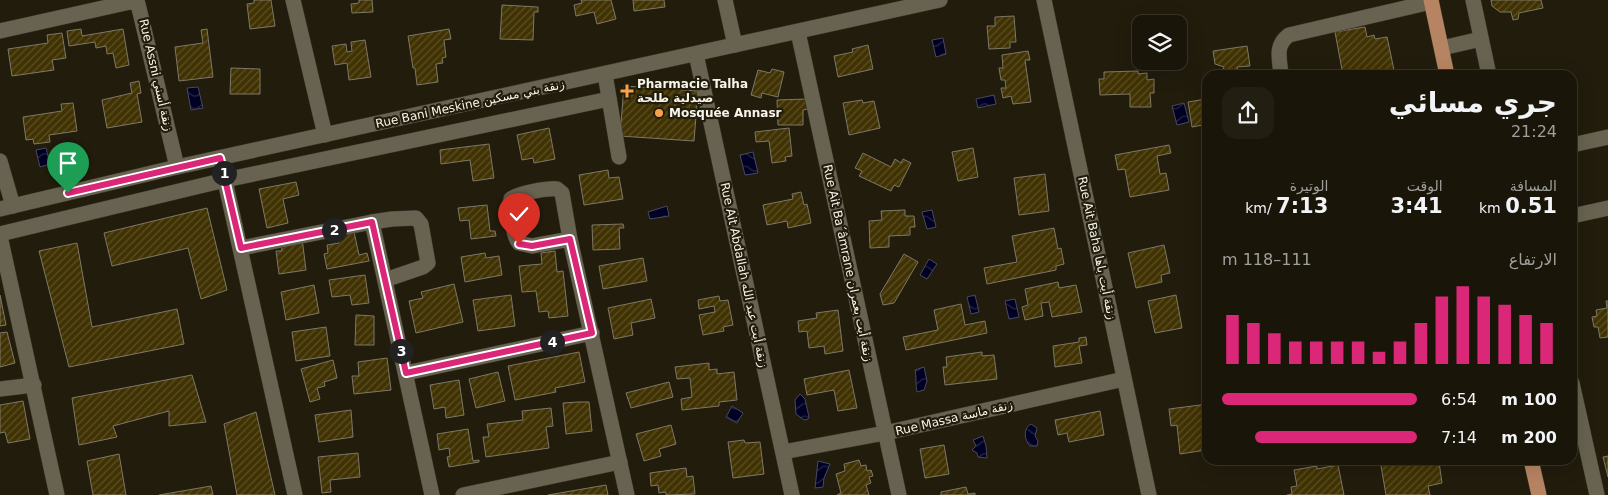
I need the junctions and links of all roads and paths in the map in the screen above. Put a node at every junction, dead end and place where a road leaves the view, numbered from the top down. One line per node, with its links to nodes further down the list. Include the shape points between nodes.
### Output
1 (293, 0): 19 (street)
2 (725, 0): 11 (street)
3 (940, 0): 7 (street, Rue Bani Meskine زنقة بني مسكين)
4 (1044, 0): 37 (street, Rue Ait Baha زنقة أيت باها)
5 (1473, 0): 10 (street)
6 (1431, 1): 12 (main road); 14 (street, via 1289,35 1279,48)
7 (888, 6): 9 (street, Rue Bani Meskine زنقة بني مسكين)
8 (0, 31): 25 (street, Rue Assni زنقة أسني, via 136,2 140,7)
9 (798, 32): 11 (street, Rue Bani Meskine زنقة بني مسكين); 41 (street, Rue Ait Ba´âmrane زنقة أيت بعمران)
10 (1481, 39): 12 (street); 16 (street)
11 (735, 45): 13 (street, Rue Bani Meskine زنقة بني مسكين)
12 (1442, 48): 15 (main road)
13 (696, 54): 17 (street, Rue Bani Meskine زنقة بني مسكين); 42 (street, Rue Ait Abdallah زنقة أيت عبد الله)
14 (1281, 70)
15 (1447, 70)
16 (1489, 70)
17 (605, 74): 18 (street); 19 (street, Rue Bani Meskine زنقة بني مسكين)
18 (609, 99): 22 (street); 26 (street)
19 (325, 135): 23 (street, Rue Bani Meskine زنقة بني مسكين)
20 (1608, 136): 21 (street)
21 (1577, 144)
22 (619, 157)
23 (220, 158): 25 (street, Rue Bani Meskine زنقة بني مسكين); 26 (street)
24 (0, 161): 27 (street)
25 (177, 168): 27 (street, Rue Bani Meskine زنقة بني مسكين)
26 (225, 180): 31 (street); 33 (street)
27 (6, 208)
28 (1608, 208): 29 (street)
29 (1577, 215)
30 (372, 222): 33 (street); 34 (street); 34 (street, via 409,217 416,218 421,224 428,259 426,266)
31 (0, 235): 38 (street)
32 (570, 239): 32 (street, via 560,190 517,195 511,199 515,237 519,244 532,246); 35 (street)
33 (241, 248): 46 (street)
34 (385, 280): 36 (street)
35 (592, 333): 36 (street); 43 (street)
36 (406, 373): 47 (street)
37 (1124, 379): 41 (street, Rue Massa زنقة ماسة); 52 (street, Rue Ait Baha زنقة أيت باها)
38 (34, 385): 39 (street); 45 (street)
39 (0, 389)
40 (1577, 405): 54 (street)
41 (885, 433): 42 (street, Rue Massa زنقة ماسة); 51 (street, Rue Ait Ba´âmrane زنقة أيت بعمران)
42 (783, 452): 50 (street, Rue Ait Abdallah زنقة أيت عبد الله)
43 (620, 462): 48 (street); 49 (street)
44 (1532, 465): 53 (main road)
45 (57, 495)
46 (295, 495)
47 (432, 495)
48 (463, 495)
49 (626, 495)
50 (792, 495)
51 (899, 495)
52 (1149, 495)
53 (1539, 495)
54 (1597, 495)

